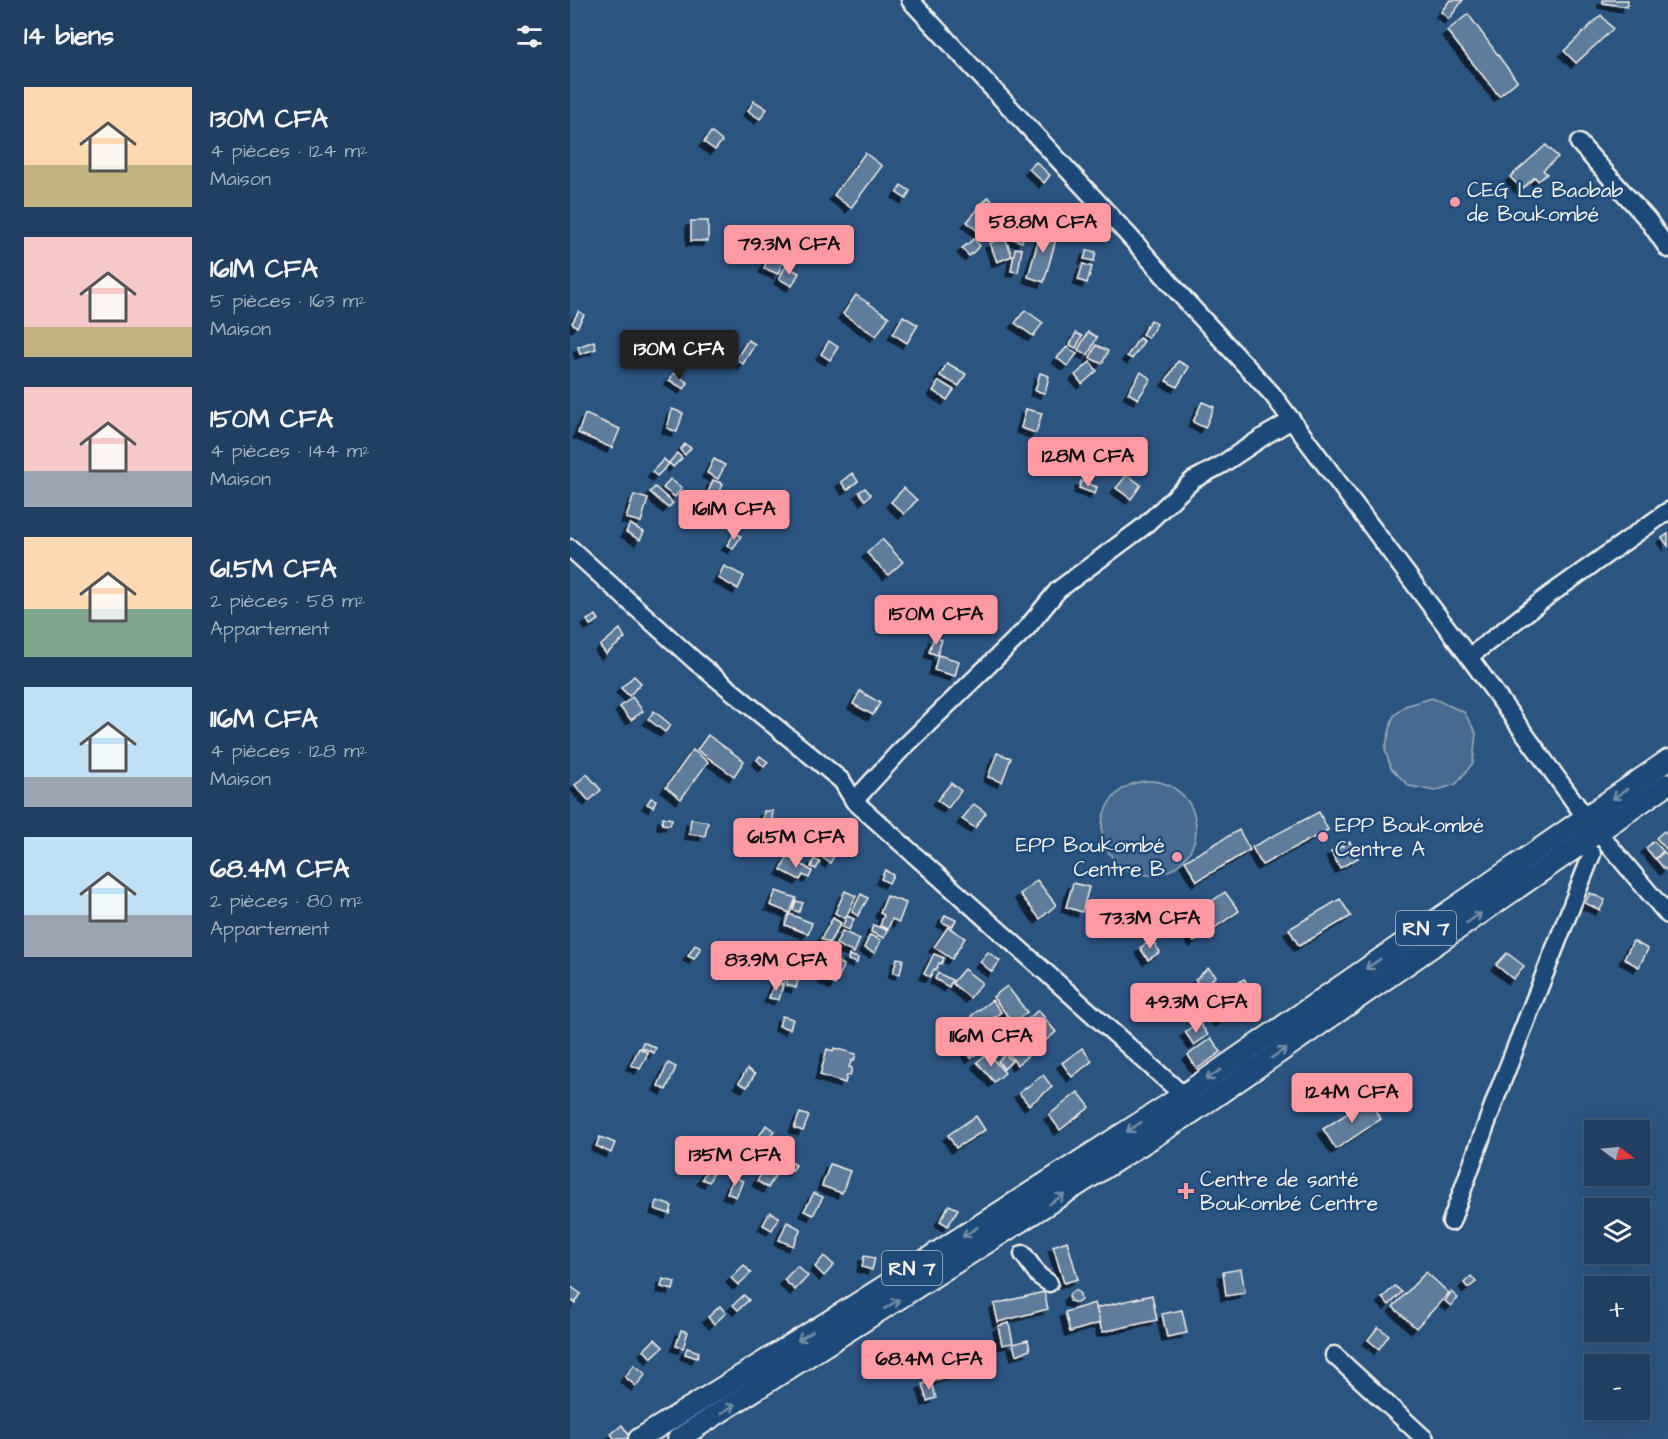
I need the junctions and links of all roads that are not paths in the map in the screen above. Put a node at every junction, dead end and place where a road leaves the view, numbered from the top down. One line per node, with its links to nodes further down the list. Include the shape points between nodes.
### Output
1 (910, 0): 4 (street, via 1131,238)
2 (1580, 143): 3 (street, via 1648,220)
3 (1668, 249)
4 (1292, 420): 7 (street); 10 (street, via 1192,480 1143,527 1058,591 1027,628)
5 (1668, 511): 7 (street)
6 (570, 548): 10 (street, via 695,661 842,781)
7 (1469, 657): 11 (street)
8 (1668, 760): 11 (main road, RN 7, one-way to 11)
9 (1668, 784): 11 (main road, RN 7)
10 (854, 801): 14 (street)
11 (1593, 826): 13 (street); 14 (main road, RN 7, one-way to 14); 20 (main road, RN 7, one-way to 11, via 1196,1110)
12 (1592, 854): 15 (street)
13 (1668, 915)
14 (1183, 1095): 19 (main road, RN 7, one-way to 19)
15 (1451, 1222)
16 (1023, 1254): 17 (street)
17 (1049, 1283)
18 (1334, 1355): 21 (street)
19 (639, 1439)
20 (678, 1439)
21 (1425, 1439)

